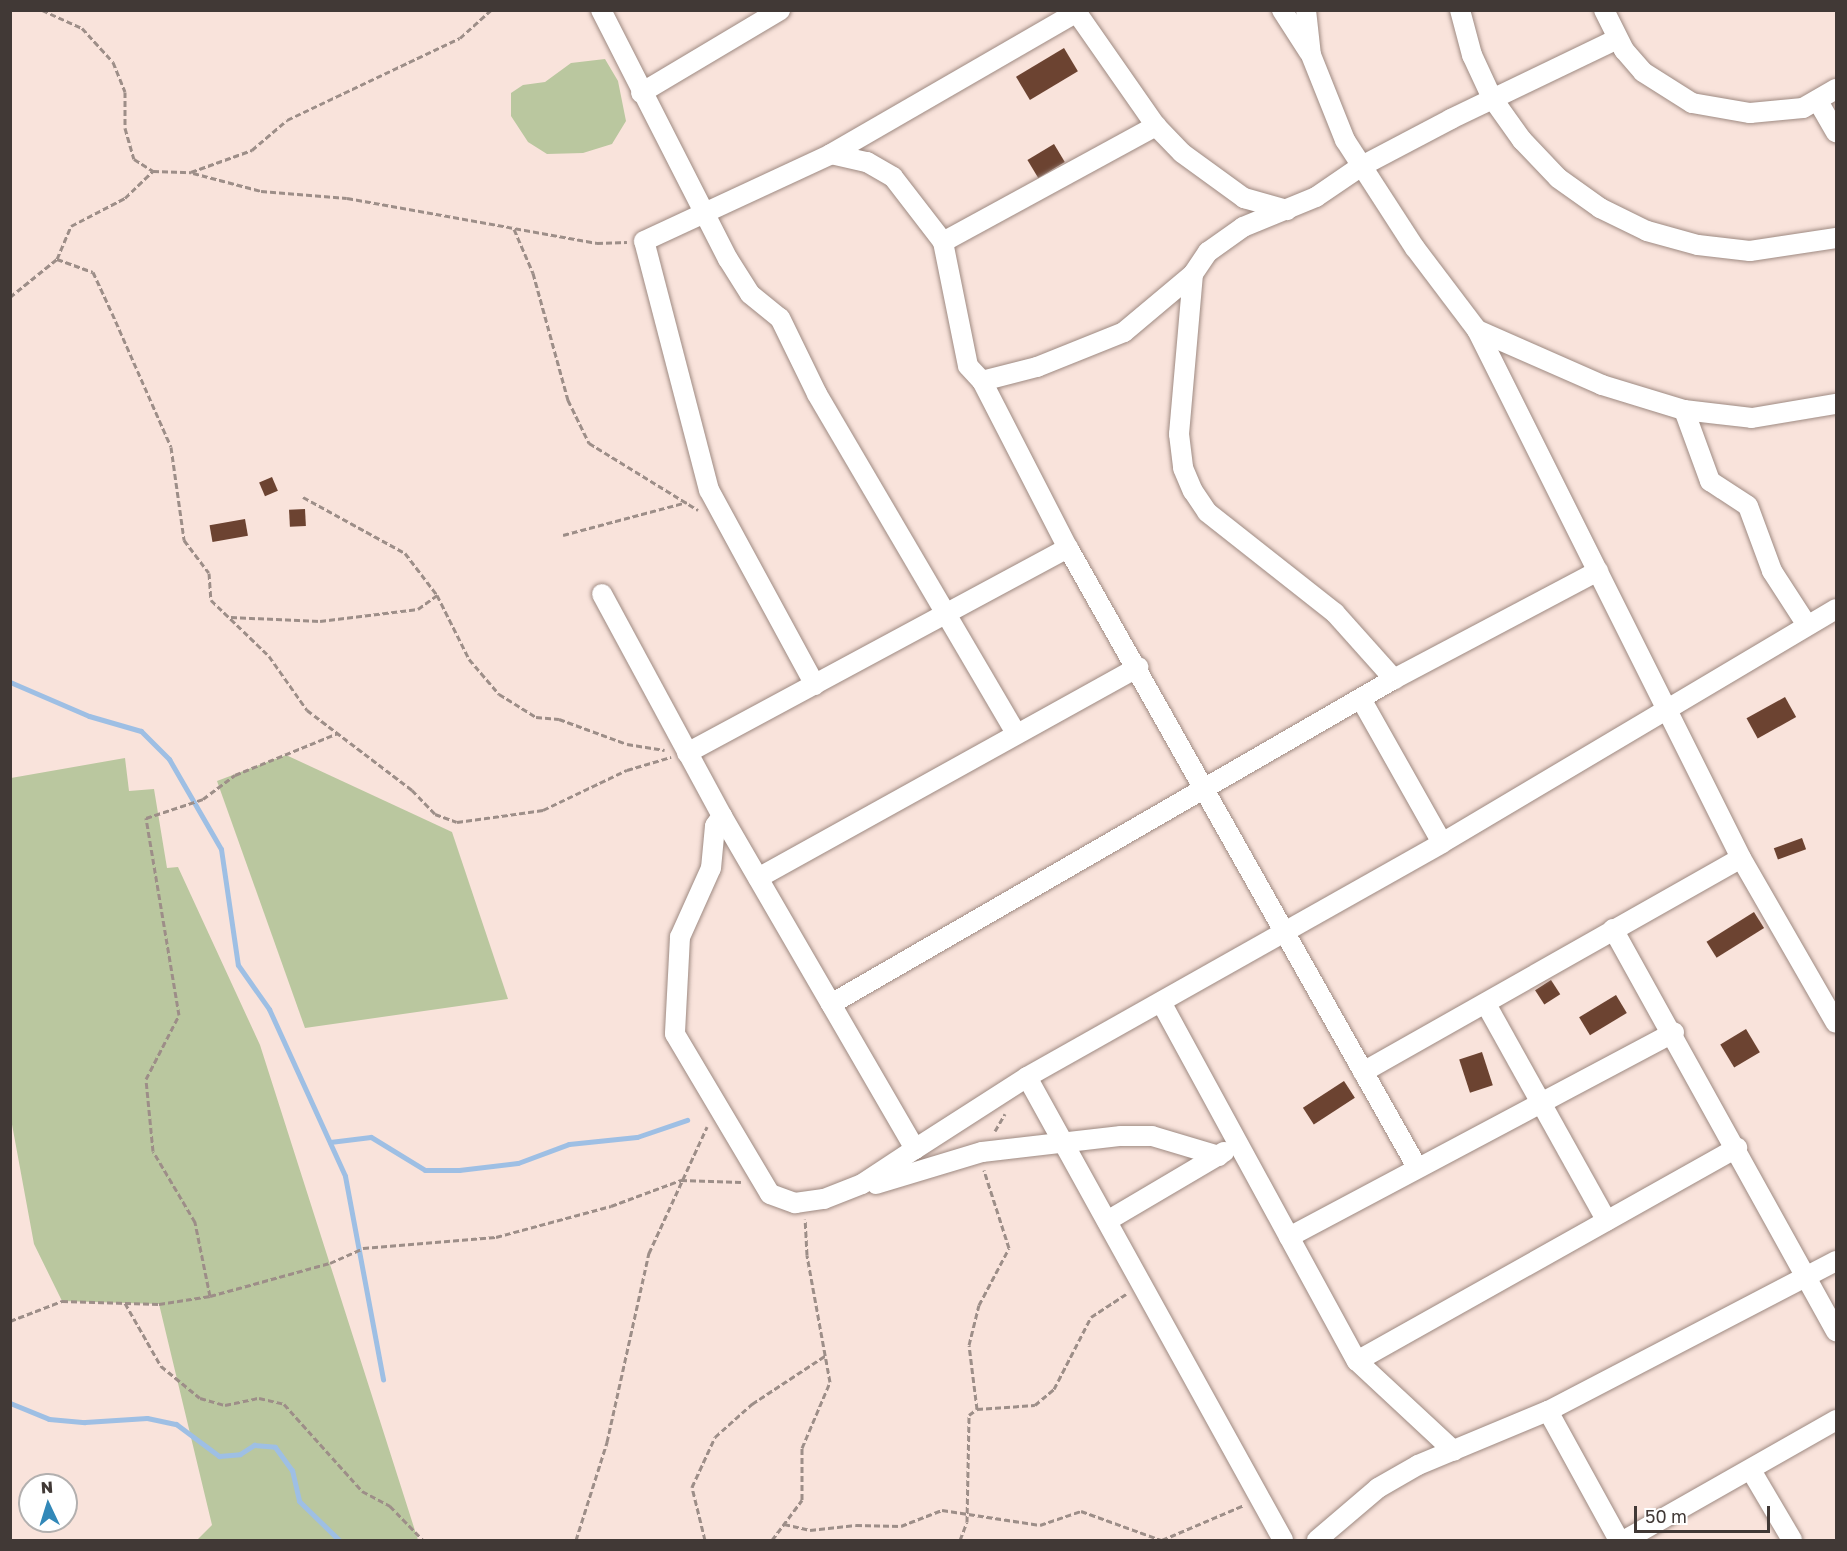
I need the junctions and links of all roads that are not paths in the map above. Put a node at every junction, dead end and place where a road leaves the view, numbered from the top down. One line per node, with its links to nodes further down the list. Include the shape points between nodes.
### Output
1 (601, 10): 11 (street)
2 (780, 10): 11 (street)
3 (1282, 10): 9 (street)
4 (1306, 10): 9 (street)
5 (1460, 10): 12 (street, via 1473,55)
6 (1604, 10): 8 (street)
7 (1075, 12): 14 (street); 16 (street)
8 (1617, 39): 12 (street); 13 (street, via 1643,72 1692,103 1750,113)
9 (1311, 54): 17 (street)
10 (1836, 89): 13 (street)
11 (641, 93): 19 (street)
12 (1492, 98): 17 (street); 20 (street, via 1522,141 1558,178 1600,208 1647,231 1698,245 1750,250 1802,247)
13 (1819, 103): 15 (street)
14 (1156, 126): 18 (street, via 1189,158 1244,198); 21 (street)
15 (1836, 133)
16 (831, 154): 19 (street); 21 (street, via 867,162 893,177)
17 (1360, 167): 18 (street, via 1316,198); 23 (street)
18 (1287, 210): 22 (street, via 1225,239 1208,252)
19 (709, 214): 31 (street, via 728,259 750,294 780,318 817,394); 35 (street, via 644,241 710,490 727,529)
20 (1836, 238)
21 (943, 242): 24 (street, via 968,366)
22 (1193, 274): 24 (street, via 1124,332 1037,367); 34 (street, via 1179,434 1183,468 1193,491 1207,512 1335,613)
23 (1477, 330): 26 (street, via 1602,385); 28 (street)
24 (982, 381): 27 (street)
25 (1836, 404): 26 (street, via 1752,418)
26 (1684, 410): 32 (street, via 1710,481 1748,506 1772,571)
27 (1068, 548): 31 (street); 33 (street)
28 (1598, 571): 34 (street); 37 (street)
29 (603, 594): 39 (street)
30 (1836, 609): 32 (street)
31 (943, 615): 35 (street); 38 (street)
32 (1807, 625): 37 (street)
33 (1138, 667): 38 (street); 40 (street)
34 (1394, 679): 36 (street)
35 (815, 685): 39 (street)
36 (1361, 699): 40 (street); 42 (street)
37 (1664, 708): 42 (street); 43 (street)
38 (1015, 732): 44 (street)
39 (687, 753): 41 (street)
40 (1205, 791): 46 (street); 48 (street)
41 (722, 816): 44 (street); 61 (street, via 715,826 711,868 680,937 673,1027 770,1194 804,1203)
42 (1442, 843): 46 (street)
43 (1741, 858): 45 (street); 50 (street)
44 (758, 878): 48 (street)
45 (1614, 929): 49 (street); 51 (street)
46 (1284, 933): 47 (street); 52 (street)
47 (1161, 1002): 53 (street); 56 (street)
48 (831, 1004): 58 (street)
49 (1486, 1004): 52 (street); 54 (street)
50 (1836, 1023)
51 (1674, 1032): 54 (street); 57 (street)
52 (1363, 1072): 60 (street)
53 (1028, 1077): 55 (street); 58 (street)
54 (1540, 1099): 60 (street); 63 (street)
55 (1065, 1142): 59 (street, via 1152,1136); 61 (street, via 982,1152 838,1199); 62 (street)
56 (1239, 1143): 59 (street); 64 (street)
57 (1737, 1148): 63 (street); 66 (street)
58 (915, 1149): 61 (street, via 862,1184)
59 (1219, 1156): 62 (street)
60 (1417, 1167): 64 (street)
61 (824, 1199)
62 (1107, 1221): 73 (street)
63 (1607, 1221): 68 (street)
64 (1289, 1237): 68 (street)
65 (1836, 1261): 66 (street)
66 (1807, 1279): 67 (street); 69 (street)
67 (1836, 1331)
68 (1357, 1361): 71 (street)
69 (1548, 1411): 71 (street); 75 (street)
70 (1836, 1420): 72 (street)
71 (1454, 1451): 74 (street, via 1378,1488)
72 (1752, 1472): 76 (street); 77 (street)
73 (1283, 1540)
74 (1317, 1540)
75 (1619, 1540)
76 (1625, 1540)
77 (1792, 1540)

